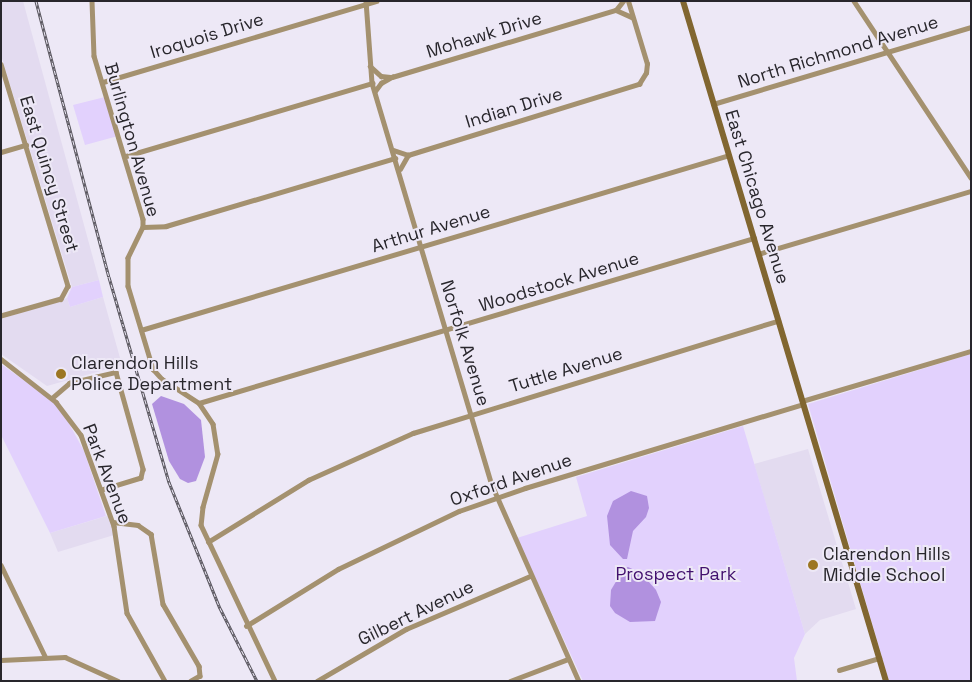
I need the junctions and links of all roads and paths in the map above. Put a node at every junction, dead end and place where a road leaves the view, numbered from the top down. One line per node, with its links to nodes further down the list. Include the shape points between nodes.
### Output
1 (92, 1): 15 (street, Burlington Avenue, via 91,38)
2 (376, 1): 7 (street, Iroquois Drive)
3 (623, 1): 8 (street)
4 (628, 1): 9 (street)
5 (683, 1): 18 (main road, East Chicago Avenue)
6 (854, 1): 11 (street)
7 (366, 4): 13 (street, Norfolk Avenue); 15 (street, Iroquois Drive)
8 (616, 10): 9 (street); 14 (street, Mohawk Drive)
9 (633, 18): 22 (street, Indian Drive, via 647,64 644,77 629,88)
10 (971, 26): 11 (street, North Richmond Avenue)
11 (889, 51): 18 (street, North Richmond Avenue); 27 (street)
12 (1, 64): 19 (street, East Quincy Street)
13 (369, 64): 14 (street, via 381,76); 16 (street, Norfolk Avenue)
14 (392, 77): 17 (street, Mohawk Drive)
15 (103, 82): 24 (street, Burlington Avenue)
16 (372, 83): 17 (street, Norfolk Avenue); 24 (street)
17 (374, 92): 20 (street, Norfolk Avenue)
18 (713, 104): 23 (main road, East Chicago Avenue)
19 (26, 145): 21 (street); 33 (street, East Quincy Street, via 66,274 68,292 58,300)
20 (392, 148): 22 (street); 25 (street, Norfolk Avenue)
21 (1, 152)
22 (408, 155): 26 (street)
23 (729, 155): 30 (main road, East Chicago Avenue); 31 (street, Arthur Avenue)
24 (126, 156): 29 (street, Burlington Avenue)
25 (395, 158): 26 (street, Norfolk Avenue); 29 (street, via 166,226)
26 (399, 172): 31 (street, Norfolk Avenue)
27 (971, 178)
28 (971, 191): 32 (street)
29 (143, 227): 35 (street, Burlington Avenue, via 126,266)
30 (754, 238): 32 (main road, East Chicago Avenue); 36 (street, Woodstock Avenue)
31 (421, 246): 35 (street, Arthur Avenue); 36 (street, Norfolk Avenue)
32 (758, 254): 34 (main road, East Chicago Avenue)
33 (1, 316)
34 (778, 321): 40 (main road, East Chicago Avenue); 42 (street, Tuttle Avenue)
35 (140, 330): 41 (street, Burlington Avenue, via 156,374)
36 (446, 330): 41 (street, Woodstock Avenue); 42 (street, Norfolk Avenue)
37 (971, 351): 40 (street, Oxford Avenue)
38 (1, 359): 39 (street, Park Avenue)
39 (52, 398): 43 (street, Park Avenue, via 78,431); 43 (street, via 69,383 116,372 143,469 141,478)
40 (803, 403): 44 (street, Oxford Avenue); 51 (main road, East Chicago Avenue)
41 (199, 404): 46 (street, Burlington Avenue, via 213,424 218,444 202,514)
42 (471, 413): 44 (street, Norfolk Avenue); 46 (street, Tuttle Avenue, via 396,439 334,467 277,498)
43 (102, 490): 45 (street, Park Avenue)
44 (496, 497): 48 (street, Norfolk Avenue); 49 (street, Oxford Avenue, via 368,552)
45 (113, 522): 56 (street, Park Avenue, via 127,613); 57 (street, via 138,525 151,534 163,604 199,666 200,676)
46 (208, 542): 49 (street, Burlington Avenue)
47 (1, 565): 50 (street)
48 (530, 576): 52 (street, Norfolk Avenue); 59 (street, Gilbert Avenue, via 406,629)
49 (246, 626): 58 (street, Burlington Avenue)
50 (45, 656): 53 (street); 55 (street, via 76,660)
51 (879, 658): 54 (street); 62 (main road, East Chicago Avenue)
52 (568, 659): 60 (street); 61 (street, Norfolk Avenue)
53 (1, 660)
54 (839, 670)
55 (118, 681)
56 (165, 681)
57 (191, 681)
58 (274, 681)
59 (317, 681)
60 (510, 681)
61 (579, 681)
62 (886, 681)

